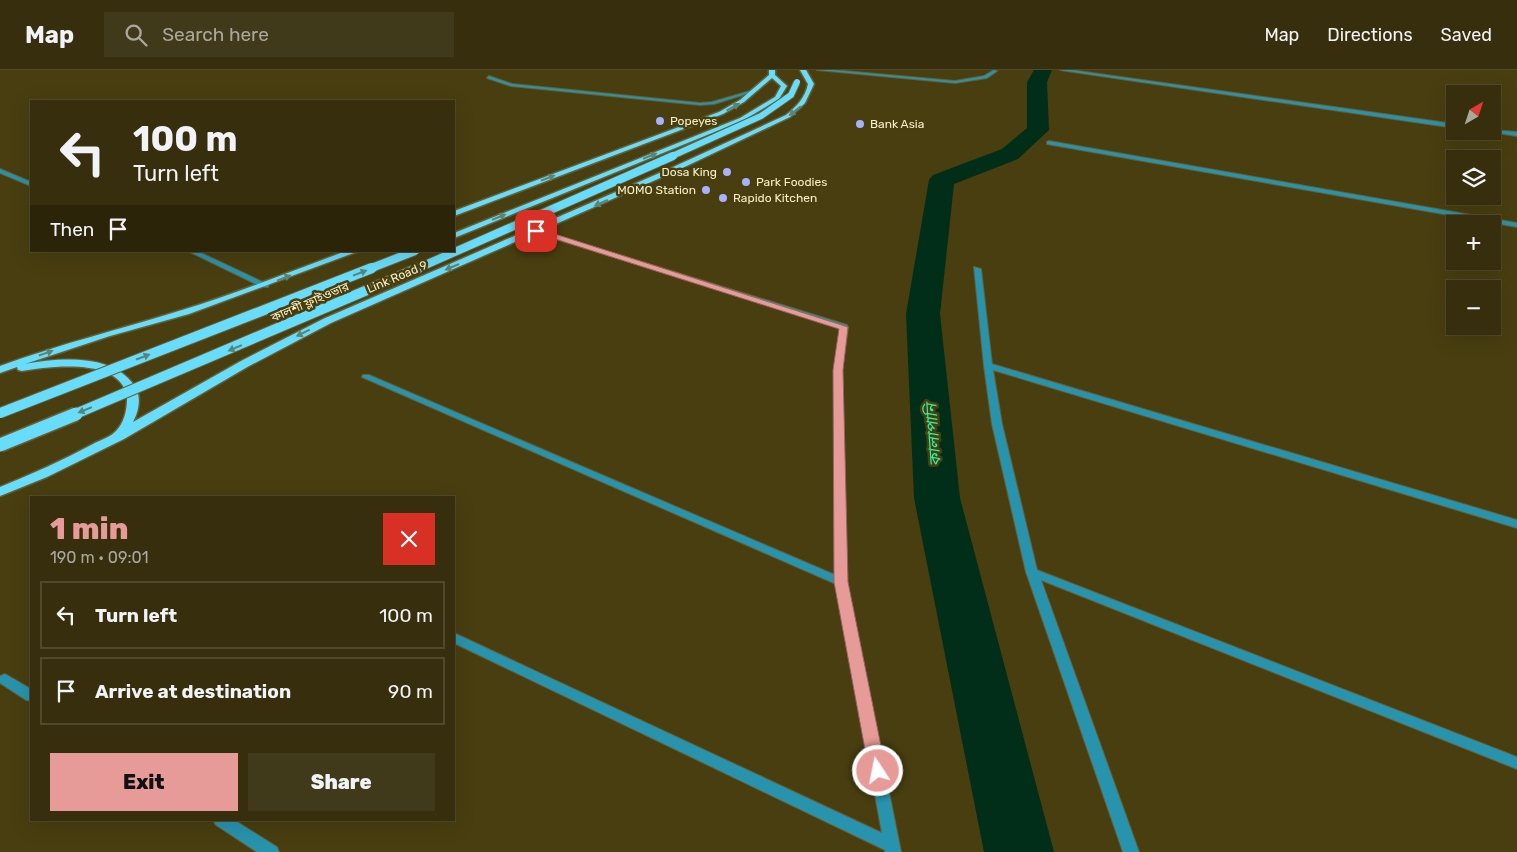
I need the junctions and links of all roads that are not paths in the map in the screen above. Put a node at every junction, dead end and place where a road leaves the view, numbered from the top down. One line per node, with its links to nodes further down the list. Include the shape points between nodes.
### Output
1 (819, 70): 3 (street, via 955,82 985,77)
2 (1062, 70): 8 (street)
3 (995, 71)
4 (804, 72): 16 (main road, Link Road 9, one-way to 16, via 811,84 808,97 788,116); 28 (main road, কালশী ফ্লাইওভার, one-way to 28, bridge, via 791,95 761,116 372,289)
5 (772, 73): 7 (main road); 17 (main road, one-way to 5, via 742,119 777,98 784,86)
6 (489, 78): 7 (street, via 511,85 700,104)
7 (756, 90): 14 (main road, one-way to 7, via 721,113 737,106)
8 (1446, 125)
9 (1501, 132): 10 (street)
10 (1517, 134)
11 (1049, 143): 15 (street)
12 (0, 171): 13 (street)
13 (30, 184)
14 (455, 214)
15 (1517, 226)
16 (536, 231): 27 (main road, Link Road 9, one-way to 27, via 326,322 272,349); 32 (street, via 844,327 838,370)
17 (455, 236)
18 (193, 252): 22 (street)
19 (352, 252): 22 (main road, one-way to 19)
20 (412, 252): 26 (main road, one-way to 20, bridge)
21 (977, 269): 23 (street)
22 (265, 285): 24 (main road, one-way to 22, via 42,354)
23 (988, 366): 30 (street); 31 (street)
24 (0, 371): 27 (main road, via 60,363 91,364 122,377 132,388 133,408)
25 (366, 377): 32 (street)
26 (0, 413)
27 (120, 436): 29 (main road, Link Road 9)
28 (0, 445)
29 (0, 492)
30 (1517, 524)
31 (1032, 572): 36 (street); 40 (street)
32 (841, 582): 38 (street)
33 (455, 638): 38 (street)
34 (5, 679): 35 (street)
35 (30, 695)
36 (1517, 763)
37 (223, 821): 39 (street)
38 (893, 849)
39 (270, 852)
40 (1131, 852)

